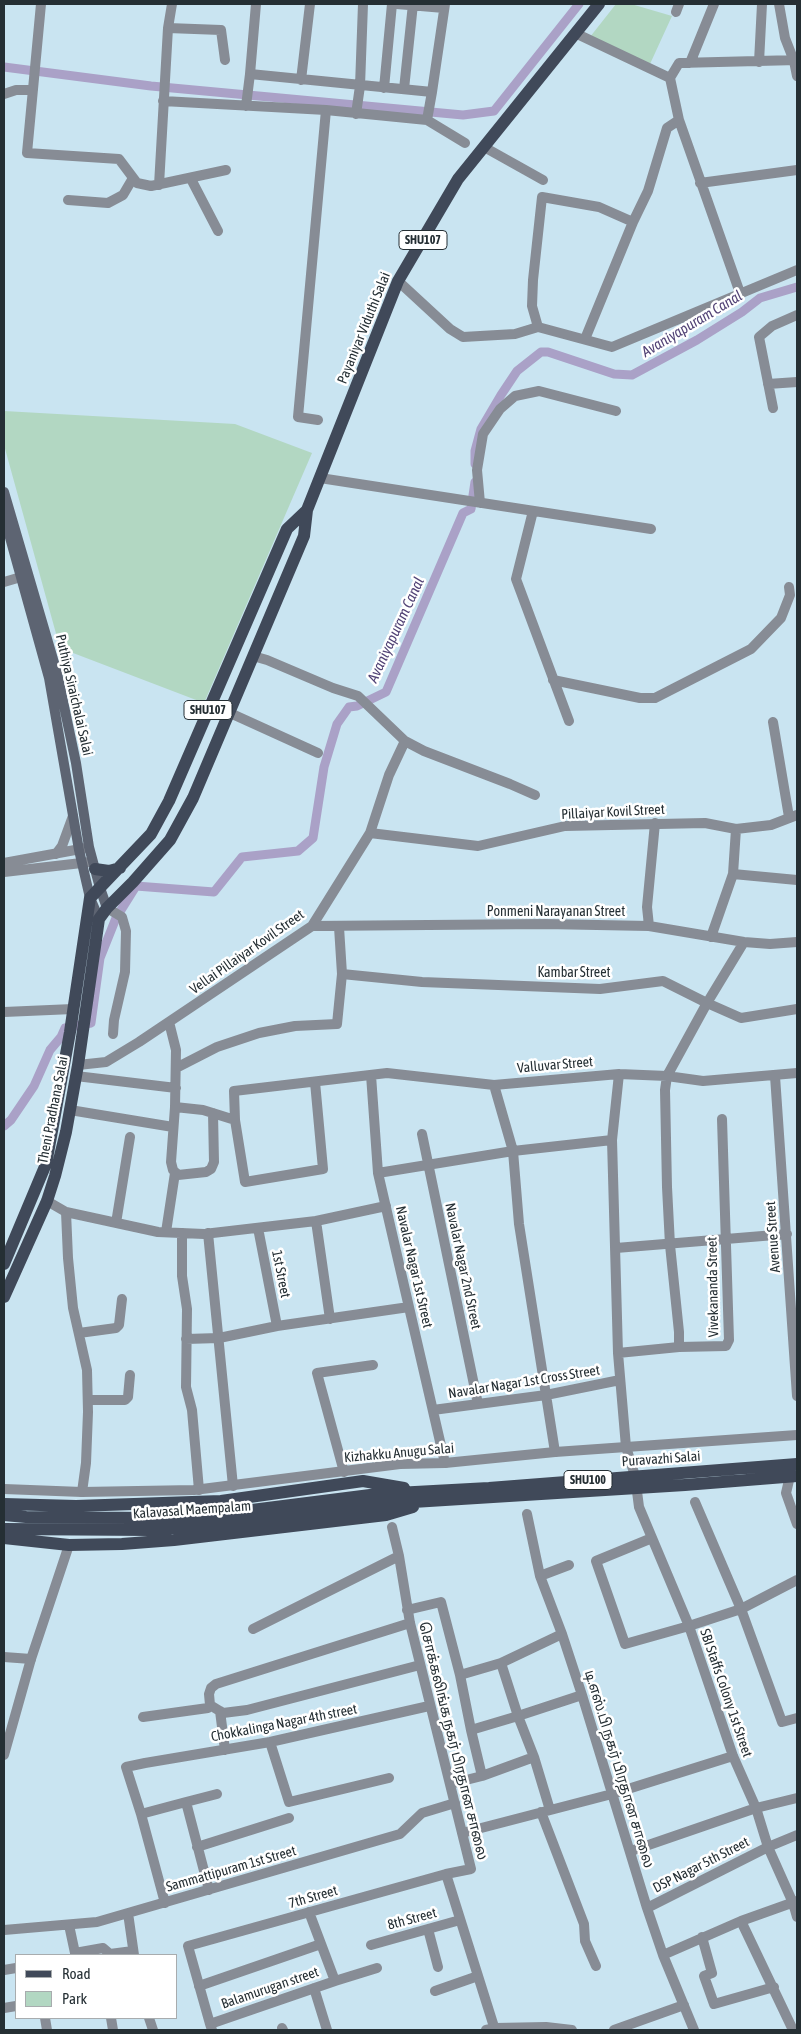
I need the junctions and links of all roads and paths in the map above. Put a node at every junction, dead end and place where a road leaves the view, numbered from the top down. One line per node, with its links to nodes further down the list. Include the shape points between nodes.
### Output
1 (41, 4): 24 (street)
2 (172, 4): 14 (street)
3 (256, 4): 22 (street)
4 (310, 4): 23 (street)
5 (362, 4): 26 (street)
6 (392, 4): 25 (street)
7 (397, 4): 8 (street)
8 (412, 4): 13 (street); 27 (street)
9 (599, 4): 15 (main road, Payaniyar Viduthi Salai / SHU107)
10 (714, 4): 19 (street)
11 (762, 4): 18 (street)
12 (779, 4): 17 (street, via 785,38)
13 (444, 6): 29 (street)
14 (168, 28): 16 (street, via 221,30); 30 (street)
15 (575, 33): 21 (street); 37 (main road, Payaniyar Viduthi Salai / SHU107)
16 (225, 60)
17 (796, 61): 18 (street); 20 (street)
18 (759, 62): 19 (street)
19 (690, 63): 21 (street, via 678,63)
20 (797, 76)
21 (670, 78): 35 (street)
22 (249, 79): 23 (street); 31 (street)
23 (301, 80): 26 (street)
24 (34, 85): 28 (street); 40 (street, via 27,153 119,160)
25 (384, 88): 26 (street); 27 (street)
26 (360, 89): 33 (street)
27 (404, 89): 29 (street)
28 (4, 94)
29 (432, 96): 34 (street)
30 (163, 98): 31 (street); 44 (street)
31 (246, 102): 32 (street)
32 (326, 110): 33 (street); 58 (street, via 298,417)
33 (357, 111): 34 (street)
34 (428, 117): 36 (street)
35 (679, 120): 43 (street); 46 (street, via 667,128 648,191)
36 (465, 143)
37 (484, 147): 42 (street); 49 (main road, Payaniyar Viduthi Salai / SHU107, via 458,179)
38 (226, 170): 41 (street)
39 (797, 170): 43 (street)
40 (133, 178): 44 (street, via 137,183); 45 (street, via 123,195 108,203)
41 (191, 178): 44 (street); 47 (street)
42 (543, 180)
43 (700, 183): 50 (street)
44 (158, 185)
45 (68, 200)
46 (633, 222): 52 (street, via 599,208 542,198 532,306); 53 (street)
47 (218, 231)
48 (797, 270): 50 (street)
49 (398, 281): 52 (street, via 462,337 515,334); 59 (main road, Payaniyar Viduthi Salai / SHU107)
50 (740, 293): 53 (street, via 612,347)
51 (797, 315): 55 (street, via 772,326 759,337)
52 (538, 327): 53 (street)
53 (585, 339)
54 (797, 382): 55 (street)
55 (768, 384): 56 (street)
56 (773, 408)
57 (616, 411): 61 (street, via 539,391 515,396 500,409 483,434 477,470)
58 (318, 420)
59 (320, 478): 61 (street); 62 (main road, Payaniyar Viduthi Salai / SHU107)
60 (4, 492): 86 (main road, Puthiya Siraichalai Salai, via 57,673)
61 (480, 503): 63 (street)
62 (307, 510): 69 (main road, Payaniyar Viduthi Salai / SHU107, via 304,536); 74 (main road, Payaniyar Viduthi Salai / SHU107, via 287,529)
63 (533, 511): 65 (street); 70 (street, via 516,579)
64 (4, 516): 66 (main road, Puthiya Siraichalai Salai)
65 (651, 529)
66 (21, 577): 67 (street); 80 (main road, Puthiya Siraichalai Salai, via 49,678)
67 (4, 582)
68 (789, 587): 70 (street, via 790,595 781,618 751,649 655,698 640,698)
69 (252, 656): 71 (main road, Payaniyar Viduthi Salai / SHU107); 76 (street, via 358,696)
70 (553, 680): 72 (street)
71 (230, 713): 75 (main road, Payaniyar Viduthi Salai / SHU107); 77 (street)
72 (569, 721)
73 (773, 722): 81 (street)
74 (201, 726): 75 (main road); 79 (main road, Payaniyar Viduthi Salai / SHU107)
75 (220, 735): 83 (main road, Payaniyar Viduthi Salai / SHU107)
76 (405, 741): 78 (street); 85 (street, Vellai Pillaiyar Kovil Street, via 389,775)
77 (318, 752)
78 (535, 795)
79 (162, 814): 83 (main road); 93 (main road, Payaniyar Viduthi Salai / SHU107, via 151,834)
80 (72, 816): 87 (main road, Puthiya Siraichalai Salai); 88 (street)
81 (793, 816): 84 (street, Pillaiyar Kovil Street, via 771,825)
82 (655, 823): 84 (street, Pillaiyar Kovil Street, via 706,823); 85 (street, Pillaiyar Kovil Street, via 565,826 478,846); 103 (street, via 647,907)
83 (178, 825): 100 (main road, Payaniyar Viduthi Salai / SHU107, via 170,840 133,882)
84 (736, 829): 95 (street)
85 (370, 834): 102 (street, Vellai Pillaiyar Kovil Street)
86 (90, 847): 87 (street); 92 (main road, Puthiya Siraichalai Salai)
87 (79, 850): 88 (street); 90 (main road, Puthiya Siraichalai Salai)
88 (56, 854): 89 (street)
89 (4, 863)
90 (82, 863): 91 (street); 92 (street); 96 (main road, Puthiya Siraichalai Salai)
91 (66, 864): 94 (street); 96 (street, via 78,870)
92 (94, 865): 93 (main road, via 109,871); 98 (main road, Puthiya Siraichalai Salai)
93 (120, 868): 98 (main road, Payaniyar Viduthi Salai / SHU107)
94 (4, 872)
95 (732, 874): 97 (street); 105 (street)
96 (85, 880): 99 (main road, Puthiya Siraichalai Salai)
97 (797, 880)
98 (100, 888): 99 (main road, Payaniyar Viduthi Salai / SHU107); 100 (main road, Puthiya Siraichalai Salai)
99 (90, 898): 101 (main road, Puthiya Siraichalai Salai); 112 (main road, Theni Pradhana Salai)
100 (115, 913): 101 (main road, Payaniyar Viduthi Salai); 114 (street, via 126,931 125,972)
101 (99, 919): 112 (main road, Theni Pradhana Salai)
102 (312, 926): 104 (street, Ponmeni Narayanan Street); 113 (street, Vellai Pillaiyar Kovil Street)
103 (649, 926): 104 (street, Ponmeni Narayanan Street); 105 (street, Ponmeni Narayanan Street)
104 (339, 927): 108 (street)
105 (711, 937): 106 (street, Ponmeni Narayanan Street)
106 (744, 942): 107 (street, Ponmeni Narayanan Street); 109 (street)
107 (797, 942)
108 (342, 974): 109 (street, Kambar Street, via 422,982 600,989 663,981); 115 (street, via 337,1024 295,1026 258,1033 217,1047)
109 (707, 1004): 110 (street, Kambar Street, via 741,1018); 120 (street)
110 (797, 1010)
111 (4, 1012): 112 (street)
112 (76, 1022): 116 (main road, Theni Pradhana Salai); 151 (main road, Theni Pradhana Salai, via 46,1164)
113 (169, 1022): 115 (street, via 176,1050); 116 (street, Vellai Pillaiyar Kovil Street, via 106,1062)
114 (113, 1034)
115 (176, 1068): 124 (street)
116 (77, 1071): 124 (street); 126 (main road, Theni Pradhana Salai)
117 (797, 1073): 121 (street, Valluvar Street)
118 (619, 1074): 120 (street, Valluvar Street); 123 (street, Valluvar Street); 133 (street, SBI Staffs Colony 1st Street)
119 (371, 1075): 122 (street, Valluvar Street); 123 (street, Valluvar Street, via 387,1073); 136 (street, Navalar Nagar 1st Street)
120 (667, 1076): 121 (street, Valluvar Street, via 703,1081); 149 (street)
121 (774, 1076): 147 (street, Avenue Street)
122 (315, 1082): 129 (street, Valluvar Street, via 234,1091); 129 (street, via 323,1169 245,1182)
123 (494, 1085): 134 (street)
124 (176, 1088): 125 (street)
125 (175, 1107): 127 (street); 130 (street)
126 (70, 1110): 130 (street); 138 (main road, Theni Pradhana Salai, via 56,1176)
127 (213, 1114): 129 (street); 137 (street, via 214,1162 211,1169)
128 (722, 1119): 148 (street, Vivekananda Street)
129 (235, 1120)
130 (173, 1126): 137 (street, via 170,1162)
131 (422, 1134): 135 (street, Navalar Nagar 2nd Street)
132 (130, 1137): 142 (street)
133 (612, 1140): 134 (street); 150 (street, SBI Staffs Colony 1st Street)
134 (513, 1151): 135 (street); 165 (street, via 519,1224)
135 (428, 1164): 136 (street); 168 (street, Navalar Nagar 2nd Street)
136 (378, 1173): 139 (street, Navalar Nagar 1st Street)
137 (175, 1174): 144 (street)
138 (47, 1201): 140 (street); 152 (main road, Theni Pradhana Salai)
139 (386, 1206): 141 (street); 154 (street, Navalar Nagar 1st Street)
140 (66, 1212): 142 (street); 157 (street, via 73,1308)
141 (316, 1221): 143 (street); 155 (street)
142 (116, 1223): 144 (street)
143 (258, 1228): 146 (street); 156 (street, 1st Street)
144 (166, 1232): 145 (street)
145 (182, 1233): 146 (street); 159 (street)
146 (208, 1233): 158 (street)
147 (787, 1234): 148 (street); 166 (street, Avenue Street)
148 (726, 1240): 149 (street); 160 (street, Vivekananda Street, via 729,1340 726,1346)
149 (670, 1245): 150 (street); 160 (street)
150 (616, 1248): 161 (street, SBI Staffs Colony 1st Street)
151 (4, 1264)
152 (4, 1297)
153 (122, 1299): 157 (street, via 116,1328)
154 (409, 1307): 155 (street); 169 (street, Navalar Nagar 1st Street)
155 (330, 1319): 156 (street)
156 (277, 1326): 158 (street)
157 (79, 1333): 167 (street, via 87,1370)
158 (219, 1338): 159 (street); 178 (street)
159 (186, 1339): 180 (street, via 186,1387 192,1410)
160 (679, 1347): 161 (street, Vivekananda Street)
161 (618, 1353): 164 (street, SBI Staffs Colony 1st Street)
162 (374, 1365): 175 (street, via 317,1373)
163 (130, 1375): 167 (street, via 125,1400)
164 (620, 1380): 165 (street, Navalar Nagar 1st Cross Street); 171 (street, SBI Staffs Colony 1st Street)
165 (546, 1395): 168 (street, Navalar Nagar 1st Cross Street); 172 (street)
166 (797, 1396)
167 (88, 1400): 181 (street)
168 (478, 1404): 169 (street, Navalar Nagar 1st Cross Street)
169 (433, 1410): 173 (street, Navalar Nagar 1st Street)
170 (797, 1435): 171 (street, Kizhakku Anugu Salai)
171 (626, 1447): 172 (street, Kizhakku Anugu Salai); 177 (street, SBI Staffs Colony 1st Street)
172 (555, 1452): 173 (street, Kizhakku Anugu Salai)
173 (445, 1463): 175 (street, Kizhakku Anugu Salai, via 400,1464)
174 (797, 1464): 176 (street); 177 (main road, Puravazhi Salai / SHU100)
175 (344, 1472): 178 (street, Kizhakku Anugu Salai)
176 (794, 1476): 177 (main road, Puravazhi Salai / SHU100); 188 (street, via 786,1493)
177 (635, 1482): 182 (main road, Puravazhi Salai / SHU100); 192 (street, SBI Staffs Colony 1st Street, via 639,1507)
178 (233, 1486): 180 (street, Kizhakku Anugu Salai)
179 (4, 1489): 181 (street, Kizhakku Anugu Salai)
180 (199, 1490): 181 (street, Kizhakku Anugu Salai)
181 (82, 1492)
182 (430, 1496): 183 (main road, Puravazhi Salai / SHU100); 185 (main road, via 363,1481 221,1501 76,1506); 193 (main road, via 386,1515 122,1544)
183 (380, 1499): 187 (main road, Kalavasal Maempalam / SHU100, via 152,1518); 190 (main road, Kalavasal Maempalam / SHU100, via 246,1521 151,1530)
184 (695, 1502): 198 (street)
185 (4, 1504)
186 (527, 1514): 196 (street, டி.எஸ்.பி நகர் பிரதான சாலை)
187 (4, 1515)
188 (797, 1524)
189 (392, 1526): 194 (street, சொக்கலிங்க நகர் பிரதான சாலை)
190 (4, 1529)
191 (4, 1538): 193 (main road)
192 (652, 1538): 201 (street, SBI Staffs Colony 1st Street); 201 (street, via 596,1561 625,1644)
193 (69, 1545): 205 (street)
194 (399, 1556): 199 (street, சொக்கலிங்க நகர் பிரதான சாலை); 202 (street)
195 (569, 1565): 196 (street)
196 (540, 1576): 203 (street, டி.எஸ்.பி நகர் பிரதான சாலை)
197 (797, 1580): 198 (street)
198 (741, 1609): 201 (street); 215 (street, via 782,1722)
199 (407, 1610): 200 (street, சொக்கலிங்க நகர் பிரதான சாலை); 208 (street, via 441,1602)
200 (410, 1623): 207 (street, சொக்கலிங்க நகர் பிரதான சாலை); 210 (street, via 216,1684 209,1694)
201 (689, 1626): 220 (street, SBI Staffs Colony 1st Street)
202 (254, 1629)
203 (562, 1634): 206 (street); 209 (street, டி.எஸ்.பி நகர் பிரதான சாலை)
204 (4, 1656): 205 (street)
205 (31, 1659): 219 (street)
206 (501, 1663): 208 (street); 213 (street)
207 (420, 1665): 211 (street, சொக்கலிங்க நகர் பிரதான சாலை); 212 (street, via 246,1710)
208 (460, 1676): 216 (street)
209 (582, 1694): 213 (street); 226 (street, டி.எஸ்.பி நகர் பிரதான சாலை)
210 (210, 1705): 212 (street); 214 (street, via 202,1709)
211 (429, 1706): 217 (street, Chokkalinga Nagar 4th street); 224 (street, சொக்கலிங்க நகர் பிரதான சாலை)
212 (220, 1711): 218 (street)
213 (518, 1716): 216 (street); 221 (street)
214 (143, 1717)
215 (797, 1718)
216 (471, 1730): 222 (street)
217 (270, 1742): 218 (street, Chokkalinga Nagar 4th street); 223 (street, via 289,1802)
218 (224, 1750): 232 (street, Chokkalinga Nagar 4th street, via 126,1768)
219 (4, 1755)
220 (732, 1756): 226 (street); 230 (street, SBI Staffs Colony 1st Street)
221 (534, 1757): 222 (street); 231 (street)
222 (482, 1776): 224 (street)
223 (389, 1778)
224 (450, 1784): 229 (street, சொக்கலிங்க நகர் பிரதான சாலை)
225 (217, 1794): 228 (street)
226 (612, 1794): 231 (street); 238 (street, டி.எஸ்.பி நகர் பிரதான சாலை)
227 (797, 1798): 230 (street)
228 (186, 1802): 232 (street); 236 (street)
229 (455, 1803): 234 (street, சொக்கலிங்க நகர் பிரதான சாலை); 240 (street, Sammattipuram 1st Street, via 422,1813 400,1834)
230 (756, 1808): 237 (street, SBI Staffs Colony 1st Street); 238 (street)
231 (546, 1811): 234 (street); 259 (street)
232 (141, 1814): 242 (street)
233 (289, 1818): 236 (street)
234 (462, 1833): 239 (street, சொக்கலிங்க நகர் பிரதான சாலை, via 471,1869)
235 (797, 1835): 237 (street, DSP Nagar 5th Street)
236 (197, 1847): 240 (street)
237 (768, 1847): 241 (street, SBI Staffs Colony 1st Street); 243 (street, DSP Nagar 5th Street)
238 (631, 1851): 243 (street, டி.எஸ்.பி நகர் பிரதான சாலை)
239 (446, 1874): 244 (street, 7th Street); 247 (street)
240 (209, 1890): 242 (street, Sammattipuram 1st Street)
241 (795, 1902): 246 (street, SBI Staffs Colony 1st Street); 248 (street)
242 (165, 1903): 245 (street, Sammattipuram 1st Street)
243 (647, 1908): 258 (street, டி.எஸ்.பி நகர் பிரதான சாலை)
244 (309, 1912): 253 (street, Balamurugan street); 255 (street, 7th Street)
245 (128, 1913): 249 (street, Sammattipuram 1st Street); 256 (street)
246 (797, 1917)
247 (460, 1920): 250 (street, 8th Street); 262 (street)
248 (742, 1921): 252 (street); 265 (street)
249 (69, 1925): 251 (street, Sammattipuram 1st Street); 257 (street)
250 (428, 1929): 254 (street, 8th Street); 260 (street)
251 (4, 1930)
252 (702, 1937): 258 (street); 265 (street, via 712,1973 704,1976 714,2004)
253 (321, 1944): 263 (street, Balamurugan street); 264 (street)
254 (371, 1945)
255 (188, 1946): 264 (street, Balamurugan street)
256 (134, 1953): 257 (street, via 110,1954 103,1948)
257 (74, 1954)
258 (663, 1955): 268 (street, டி.எஸ்.பி நகர் பிரதான சாலை)
259 (596, 1966)
260 (438, 1967)
261 (377, 1968): 263 (street)
262 (478, 1976): 267 (street); 271 (street)
263 (335, 1981): 266 (street, Balamurugan street)
264 (199, 1986): 269 (street, Balamurugan street)
265 (774, 1987): 276 (street)
266 (314, 1988): 269 (street, Balamurugan street); 272 (street)
267 (435, 1991)
268 (684, 2005): 274 (street); 275 (street, டி.எஸ்.பி நகர் பிரதான சாலை)
269 (211, 2027)
270 (546, 2028): 271 (street); 273 (street)
271 (492, 2029)
272 (328, 2030)
273 (572, 2030)
274 (614, 2030)
275 (694, 2030)
276 (793, 2030)

